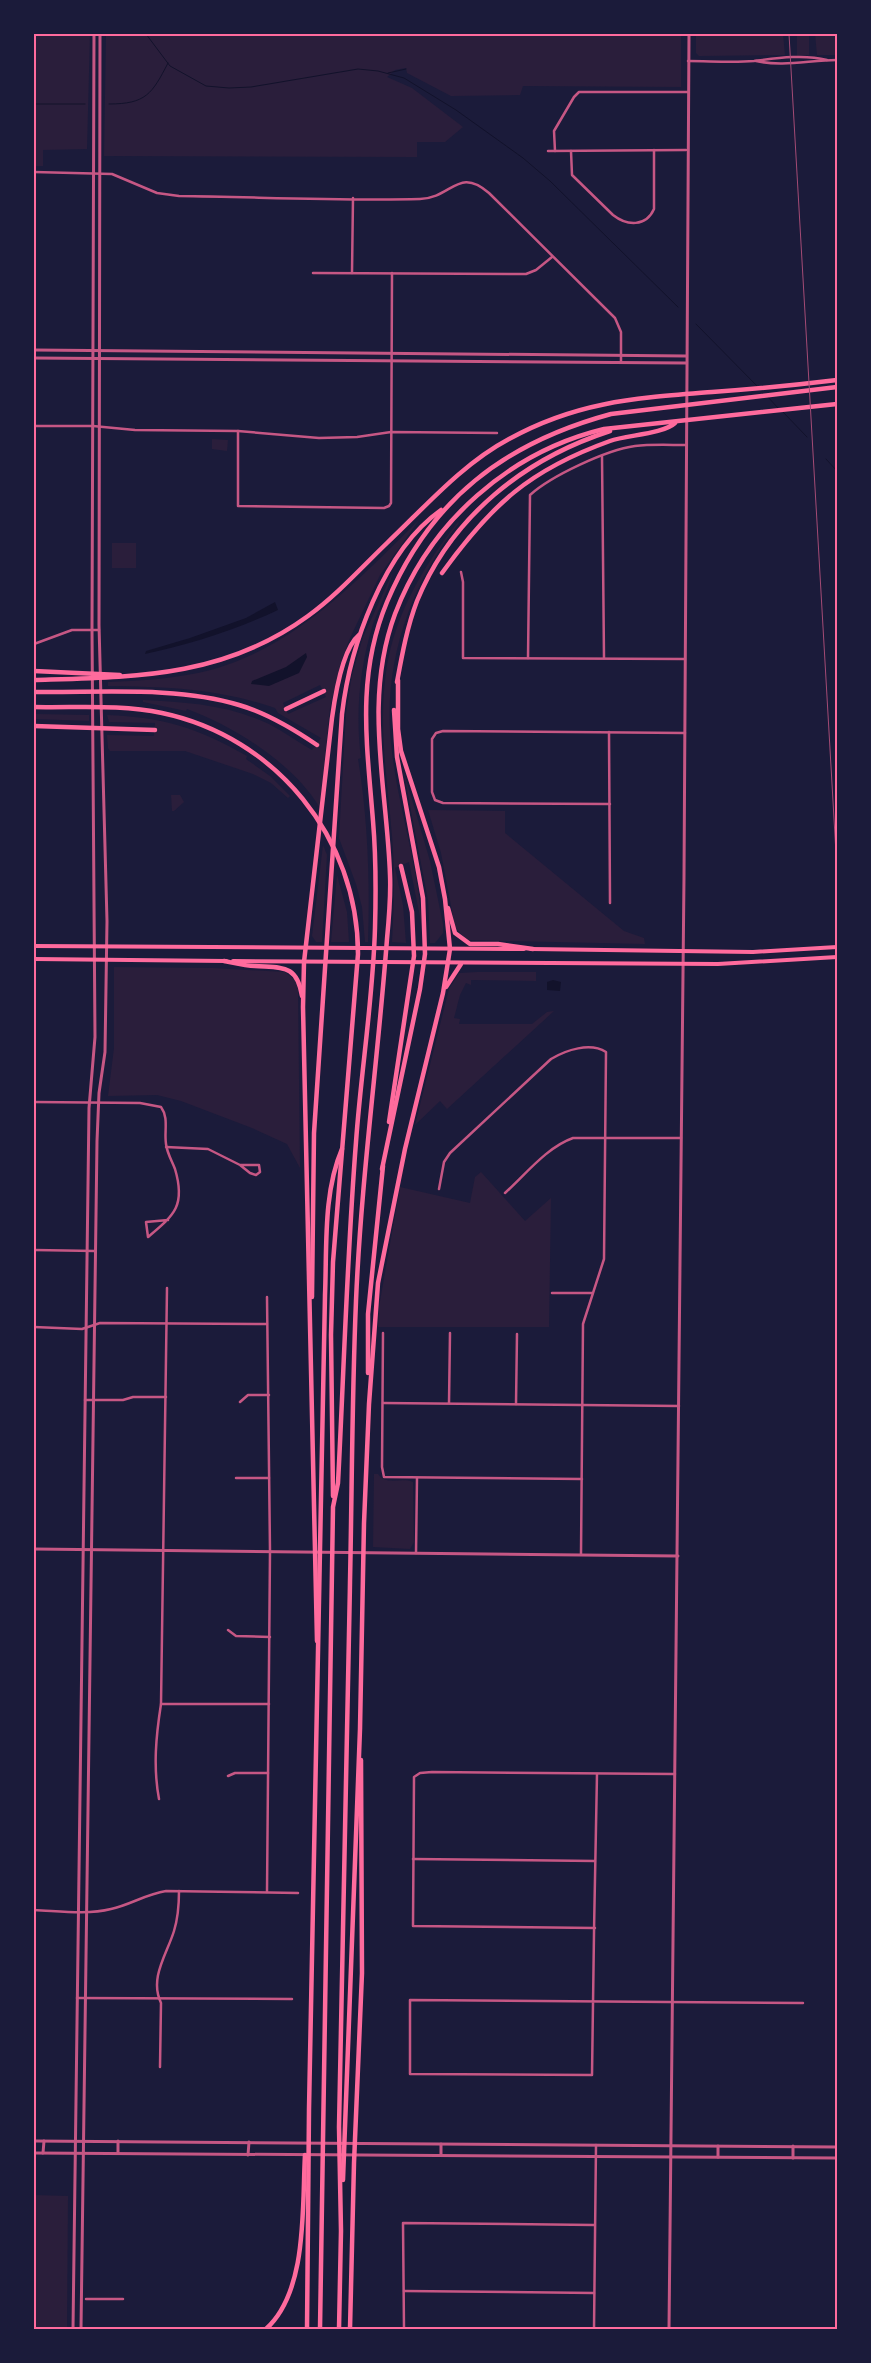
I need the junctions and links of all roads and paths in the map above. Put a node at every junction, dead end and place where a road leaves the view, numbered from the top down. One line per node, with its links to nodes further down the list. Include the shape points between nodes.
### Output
1 (94, 34): 13 (street)
2 (100, 34): 14 (street)
3 (689, 34): 5 (street)
4 (837, 60): 5 (street)
5 (688, 61): 6 (street)
6 (688, 92): 8 (street); 10 (street, via 579,92 554,131)
7 (654, 150): 8 (street); 11 (street); 11 (street, via 654,209 646,220 631,224 613,216 572,175)
8 (686, 150): 27 (street)
9 (548, 151): 10 (street)
10 (555, 151): 11 (street)
11 (571, 151)
12 (34, 172): 13 (street)
13 (94, 172): 14 (street); 21 (street)
14 (100, 172): 15 (street, via 127,178 164,194); 22 (street)
15 (354, 198): 16 (street, via 425,199 464,181 472,181 489,193); 19 (street)
16 (552, 257): 17 (street, via 526,274); 25 (street, via 615,318 621,332)
17 (392, 272): 19 (street); 23 (street)
18 (313, 273): 19 (street)
19 (352, 273)
20 (34, 350): 21 (street)
21 (93, 350): 22 (street); 29 (street)
22 (100, 350): 23 (street); 30 (street)
23 (392, 353): 24 (street); 31 (street)
24 (506, 354): 25 (street); 32 (street)
25 (621, 355): 26 (street); 35 (street)
26 (649, 355): 27 (street); 33 (street)
27 (686, 356): 34 (street)
28 (34, 358): 29 (street)
29 (93, 359): 30 (street); 41 (street)
30 (100, 359): 31 (street); 43 (street)
31 (391, 362): 32 (street); 45 (street)
32 (506, 362): 35 (street)
33 (649, 363): 34 (street); 35 (street)
34 (686, 363): 47 (street)
35 (621, 364)
36 (837, 380): 60 (highway, via 626,399 572,410 482,455 439,492 330,598 267,641 214,663 171,672)
37 (837, 387): 49 (highway, via 611,414 584,421 518,450 492,467)
38 (836, 404): 39 (highway)
39 (675, 423): 42 (highway); 51 (highway, via 670,428 626,436 580,452 534,476 489,513)
40 (34, 426): 41 (street)
41 (93, 426): 43 (street); 52 (street)
42 (628, 426): 62 (highway, via 571,445 530,467 506,483 471,516 440,556 417,602); 203 (highway, via 587,434 534,455 477,494 443,531 419,566 396,612 380,673 377,730 390,877 357,1280 339,2127)
43 (99, 427): 44 (street); 53 (street)
44 (238, 431): 45 (street, via 319,438); 45 (street, via 238,506 384,508 391,502)
45 (391, 432): 46 (street)
46 (497, 433)
47 (686, 445): 48 (street, via 636,446); 58 (street)
48 (602, 456): 56 (street, via 537,489 528,499); 57 (street)
49 (442, 509): 54 (highway, via 401,553 370,606); 140 (highway, via 391,593 375,638 367,682 365,728 376,871 375,936 356,1142 338,1483)
50 (461, 572): 56 (street, via 464,582 463,658)
51 (442, 573)
52 (92, 630): 53 (street); 55 (street, via 67,632); 73 (street)
53 (100, 630): 72 (street)
54 (358, 635): 82 (highway, via 349,649 335,696); 124 (highway, via 347,675 334,823 314,1133)
55 (34, 644)
56 (528, 658): 57 (street)
57 (604, 658): 58 (street)
58 (685, 659): 70 (street)
59 (34, 671): 60 (highway)
60 (126, 676): 61 (highway)
61 (34, 680)
62 (398, 680): 76 (highway, via 401,752 439,867); 105 (highway, via 394,736 424,898 425,954)
63 (324, 691): 66 (highway)
64 (34, 692): 71 (highway, via 170,694 211,698 264,714)
65 (34, 707): 103 (highway, via 143,709 180,717 219,731 262,758 296,789 316,815 346,874 358,929)
66 (286, 708)
67 (34, 726): 68 (highway)
68 (155, 730)
69 (609, 732): 70 (street); 74 (street); 74 (street, via 436,733 432,738 432,792 435,800 443,803)
70 (685, 733): 85 (street)
71 (316, 745)
72 (103, 777): 73 (street); 80 (street)
73 (94, 778): 79 (street)
74 (610, 804): 77 (street)
75 (401, 866): 105 (highway, via 412,912 414,956)
76 (445, 899): 83 (highway); 84 (highway, via 455,933 463,941)
77 (610, 903)
78 (34, 946): 79 (main road)
79 (95, 946): 80 (main road); 88 (street)
80 (106, 946): 82 (main road); 89 (street)
81 (837, 947): 85 (main road)
82 (306, 948): 83 (main road); 91 (highway)
83 (450, 948): 84 (main road); 93 (highway)
84 (533, 949): 85 (main road)
85 (683, 952): 92 (street)
86 (837, 957): 92 (main road, via 748,963)
87 (34, 959): 88 (main road)
88 (94, 960): 89 (main road); 98 (street, via 94,1049)
89 (106, 960): 90 (main road); 99 (street, via 105,1052)
90 (224, 961): 91 (main road); 96 (highway, via 285,968 299,983)
91 (304, 962): 93 (main road); 96 (highway)
92 (683, 963): 94 (main road); 101 (street)
93 (449, 964): 94 (main road); 95 (highway)
94 (461, 964): 95 (highway)
95 (443, 993): 132 (highway, via 402,1159 378,1283)
96 (303, 1007): 124 (highway)
97 (34, 1102): 98 (street)
98 (90, 1102): 99 (street); 110 (street)
99 (99, 1102): 102 (street, via 161,1107 165,1113); 111 (street)
100 (606, 1137): 101 (street); 106 (street, via 606,1052 600,1049 565,1052 551,1059 445,1158); 107 (street, via 574,1138 560,1143); 114 (street, via 604,1259)
101 (681, 1138): 135 (street)
102 (166, 1147): 104 (street, via 208,1149); 108 (street, via 176,1172 178,1196 176,1210)
103 (342, 1149): 140 (highway, via 331,1335); 149 (highway, via 333,1169 327,1232)
104 (240, 1165): 104 (street, via 259,1165 260,1172 256,1175 250,1173)
105 (382, 1169): 132 (highway, via 368,1314)
106 (439, 1189)
107 (505, 1193)
108 (168, 1220): 108 (street, via 146,1222 148,1237 161,1226)
109 (34, 1250): 110 (street)
110 (87, 1251): 111 (street); 120 (street)
111 (95, 1251): 116 (street)
112 (167, 1288): 117 (street)
113 (552, 1292): 114 (street)
114 (592, 1293): 134 (street, via 583,1324)
115 (268, 1297): 118 (street)
116 (94, 1324): 117 (street); 120 (street); 128 (street)
117 (166, 1324): 118 (street); 126 (street)
118 (268, 1324): 125 (street)
119 (34, 1327): 120 (street)
120 (86, 1328): 127 (street)
121 (383, 1333): 130 (street)
122 (450, 1333): 131 (street)
123 (517, 1334): 133 (street)
124 (311, 1348): 149 (highway)
125 (269, 1395): 129 (street, via 248,1395); 137 (street)
126 (166, 1397): 128 (street); 144 (street)
127 (85, 1400): 128 (street); 142 (street)
128 (94, 1400): 143 (street)
129 (240, 1402)
130 (383, 1403): 131 (street); 138 (street, via 383,1476)
131 (449, 1403): 133 (street)
132 (369, 1404): 154 (highway)
133 (516, 1404): 134 (street)
134 (583, 1405): 135 (street); 139 (street)
135 (679, 1406): 148 (street)
136 (236, 1478): 137 (street)
137 (269, 1478): 145 (street)
138 (417, 1478): 139 (street); 146 (street)
139 (582, 1479): 147 (street)
140 (333, 1507): 212 (highway)
141 (34, 1549): 142 (street)
142 (83, 1550): 143 (street); 166 (street)
143 (92, 1550): 144 (street); 167 (street)
144 (163, 1550): 145 (street); 152 (street)
145 (270, 1551): 146 (street); 151 (street)
146 (416, 1553): 147 (street)
147 (581, 1554): 148 (street)
148 (678, 1556): 157 (street)
149 (318, 1580): 177 (highway)
150 (228, 1630): 151 (street, via 236,1636)
151 (270, 1637): 153 (street)
152 (160, 1704): 153 (street); 159 (street, via 155,1756)
153 (269, 1704): 155 (street)
154 (360, 1729): 203 (highway); 214 (highway, via 362,1973 354,2163)
155 (268, 1773): 158 (street, via 235,1772); 163 (street)
156 (597, 1774): 157 (street); 160 (street, via 418,1773 414,1780); 161 (street)
157 (675, 1774): 174 (street)
158 (228, 1776)
159 (159, 1799)
160 (413, 1860): 161 (street); 168 (street, via 413,1926)
161 (595, 1861): 168 (street)
162 (179, 1891): 163 (street); 167 (street, via 156,1893 113,1909); 171 (street, via 177,1921 159,1972)
163 (267, 1892): 164 (street)
164 (298, 1893)
165 (34, 1910): 166 (street)
166 (78, 1911): 167 (street); 169 (street)
167 (86, 1911): 170 (street)
168 (595, 1928): 173 (street)
169 (77, 1998): 170 (street); 180 (street)
170 (85, 1998): 171 (street); 181 (street)
171 (159, 1999): 172 (street); 176 (street)
172 (292, 1999)
173 (592, 2001): 173 (street, via 592,2075 410,2074 410,2000); 174 (street)
174 (672, 2002): 175 (street); 186 (street)
175 (803, 2003)
176 (160, 2067)
177 (309, 2109): 210 (highway, via 296,2272 281,2312); 211 (highway)
178 (34, 2141): 179 (street)
179 (44, 2141): 180 (street); 191 (street)
180 (75, 2141): 181 (street); 192 (street)
181 (83, 2141): 182 (street); 193 (street)
182 (118, 2142): 183 (street); 194 (street)
183 (249, 2142): 184 (street); 195 (street)
184 (441, 2144): 185 (street); 196 (street)
185 (596, 2145): 186 (street); 197 (street)
186 (672, 2146): 187 (street); 198 (street)
187 (718, 2146): 188 (street); 199 (street)
188 (793, 2146): 189 (street); 200 (street)
189 (837, 2146)
190 (34, 2153): 191 (street)
191 (44, 2153): 192 (street)
192 (75, 2153): 193 (street); 208 (street)
193 (83, 2153): 194 (street); 209 (street)
194 (118, 2154): 195 (street)
195 (248, 2155): 196 (street)
196 (441, 2155): 197 (street)
197 (596, 2156): 198 (street); 202 (street)
198 (672, 2157): 199 (street); 217 (street)
199 (718, 2157): 200 (street)
200 (793, 2158): 201 (street)
201 (837, 2158)
202 (594, 2225): 204 (street, via 403,2223); 205 (street)
203 (341, 2231): 213 (highway)
204 (404, 2291): 205 (street); 215 (street)
205 (594, 2293): 216 (street)
206 (86, 2299): 207 (street)
207 (123, 2299)
208 (72, 2329)
209 (81, 2329)
210 (266, 2329)
211 (307, 2329)
212 (320, 2329)
213 (338, 2329)
214 (352, 2329)
215 (404, 2329)
216 (594, 2329)
217 (669, 2329)

